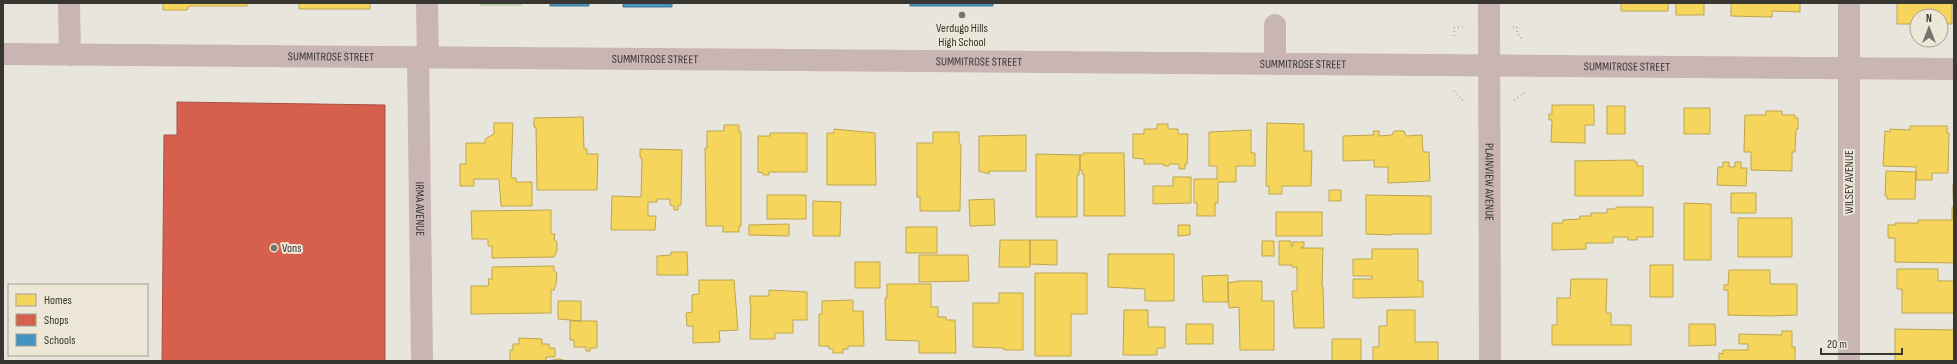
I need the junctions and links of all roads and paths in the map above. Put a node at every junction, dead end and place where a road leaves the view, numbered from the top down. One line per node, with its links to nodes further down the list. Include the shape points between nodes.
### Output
1 (69, 3): 11 (street)
2 (427, 3): 12 (street, IRMA AVENUE)
3 (1489, 3): 14 (street, PLAINVIEW AVENUE)
4 (1849, 3): 15 (street, WILSEY AVENUE)
5 (1275, 25): 13 (street)
6 (1463, 27): 8 (path, via 1454,28)
7 (1510, 27): 9 (path, via 1517,27 1517,34)
8 (1454, 36)
9 (1525, 41)
10 (3, 54): 11 (street, SUMMITROSE STREET)
11 (70, 55): 12 (street, SUMMITROSE STREET)
12 (423, 57): 13 (street, SUMMITROSE STREET); 21 (street, IRMA AVENUE)
13 (1275, 64): 14 (street, SUMMITROSE STREET)
14 (1489, 66): 15 (street, SUMMITROSE STREET); 22 (street, PLAINVIEW AVENUE)
15 (1849, 68): 16 (street, SUMMITROSE STREET); 23 (street, WILSEY AVENUE)
16 (1954, 69)
17 (1454, 86): 19 (path, via 1454,92 1462,100)
18 (1524, 91): 20 (path, via 1524,94)
19 (1466, 100)
20 (1512, 100)
21 (422, 361)
22 (1490, 361)
23 (1849, 361)

